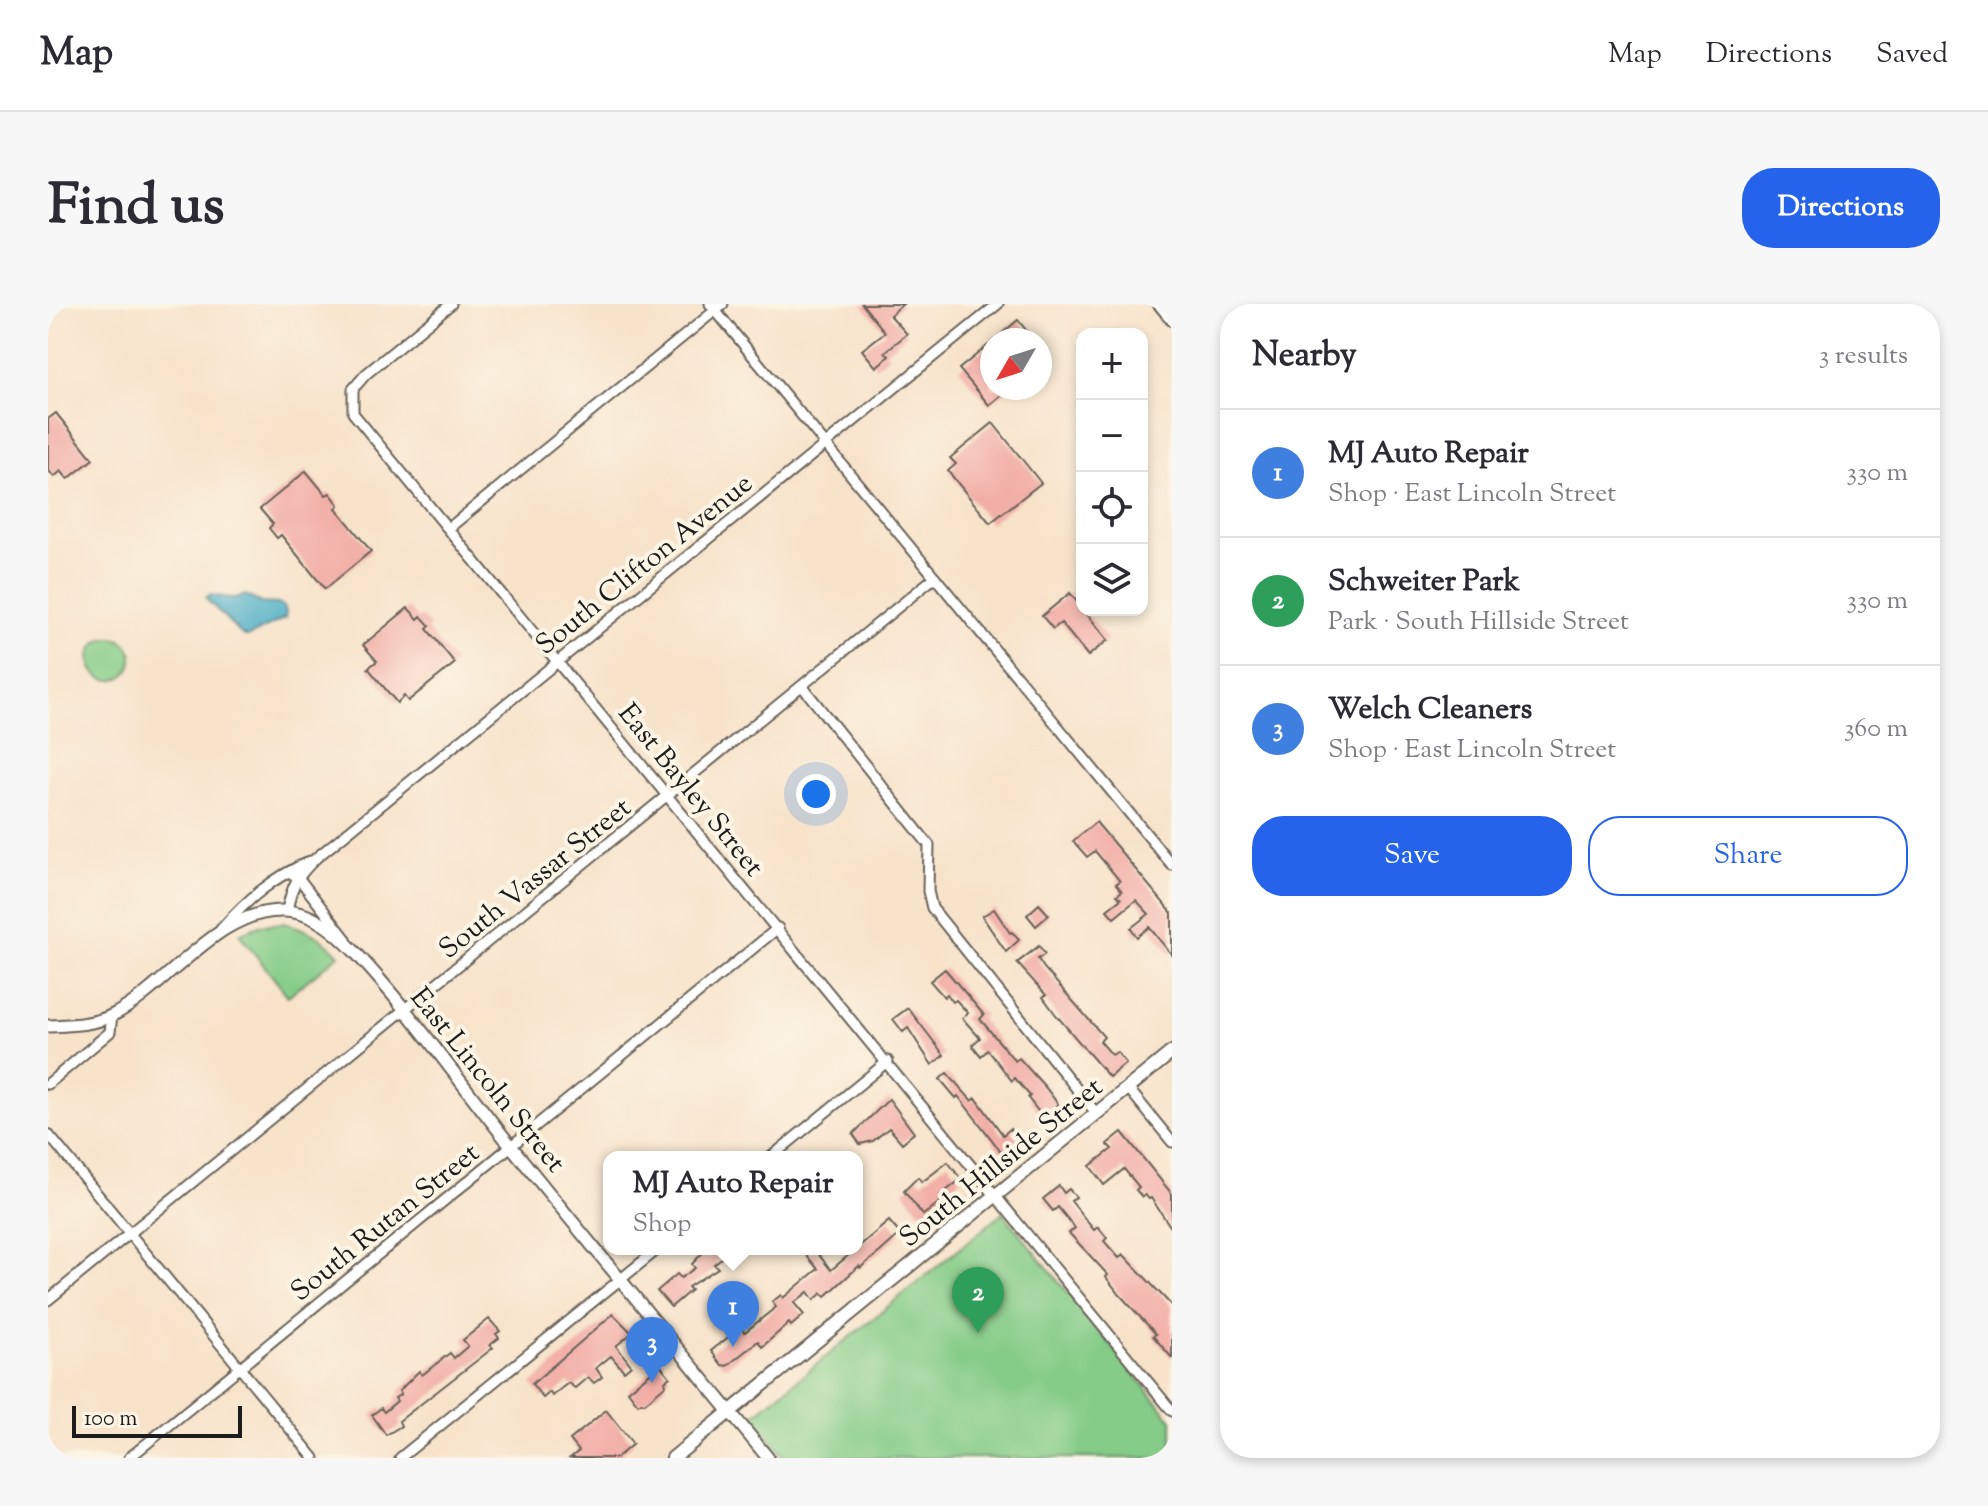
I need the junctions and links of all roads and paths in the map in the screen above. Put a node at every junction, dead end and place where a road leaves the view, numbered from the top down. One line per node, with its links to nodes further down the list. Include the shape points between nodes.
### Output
1 (451, 304): 7 (street, East Bayley Street, via 353,389 353,413)
2 (998, 304): 6 (street, South Clifton Avenue)
3 (1158, 304): 5 (street)
4 (716, 306): 6 (street); 7 (street)
5 (1172, 321)
6 (826, 444): 8 (street); 9 (street, South Clifton Avenue)
7 (449, 528): 9 (street, East Bayley Street)
8 (935, 577): 10 (street, South Vassar Street); 13 (street)
9 (559, 662): 11 (street, East Bayley Street); 12 (street, South Clifton Avenue)
10 (802, 686): 11 (street, South Vassar Street); 27 (street, via 929,845 932,908)
11 (669, 795): 17 (street, East Bayley Street); 20 (street, South Vassar Street)
12 (316, 858): 14 (street, South Clifton Avenue); 15 (street, South Clifton Avenue)
13 (1172, 865)
14 (287, 871): 15 (street, East Lincoln Street); 18 (street, South Clifton Avenue, via 244,904)
15 (297, 876): 16 (street); 19 (street, East Lincoln Street)
16 (287, 911): 18 (street, South Clifton Avenue, via 266,912); 19 (street, East Lincoln Street, via 321,921)
17 (778, 928): 24 (street, East Bayley Street); 30 (street, South Rutan Street)
18 (209, 941): 21 (street, South Clifton Avenue)
19 (355, 952): 20 (street, East Lincoln Street)
20 (405, 1010): 30 (street, East Lincoln Street); 33 (street, South Vassar Street)
21 (112, 1015): 22 (street, South Clifton Avenue); 25 (street, South Clifton Avenue, via 110,1032)
22 (48, 1026)
23 (1172, 1052): 26 (main road, South Hillside Street)
24 (888, 1061): 31 (street); 32 (street, East Bayley Street)
25 (48, 1084)
26 (1128, 1088): 27 (main road, South Hillside Street); 29 (street)
27 (1096, 1113): 32 (main road, South Hillside Street)
28 (48, 1134): 33 (street)
29 (1172, 1142)
30 (511, 1146): 35 (street, East Lincoln Street); 37 (street, South Rutan Street)
31 (778, 1151)
32 (997, 1195): 38 (main road, South Hillside Street); 39 (street, East Bayley Street)
33 (130, 1233): 36 (street, South Vassar Street); 37 (street)
34 (651, 1255): 35 (street)
35 (621, 1279): 38 (street, East Lincoln Street); 42 (street)
36 (48, 1300)
37 (240, 1368): 40 (street, South Rutan Street); 41 (street)
38 (730, 1411): 43 (main road, South Hillside Street); 44 (street, East Lincoln Street)
39 (1172, 1411)
40 (129, 1458)
41 (314, 1458)
42 (400, 1458)
43 (673, 1458)
44 (768, 1458)

